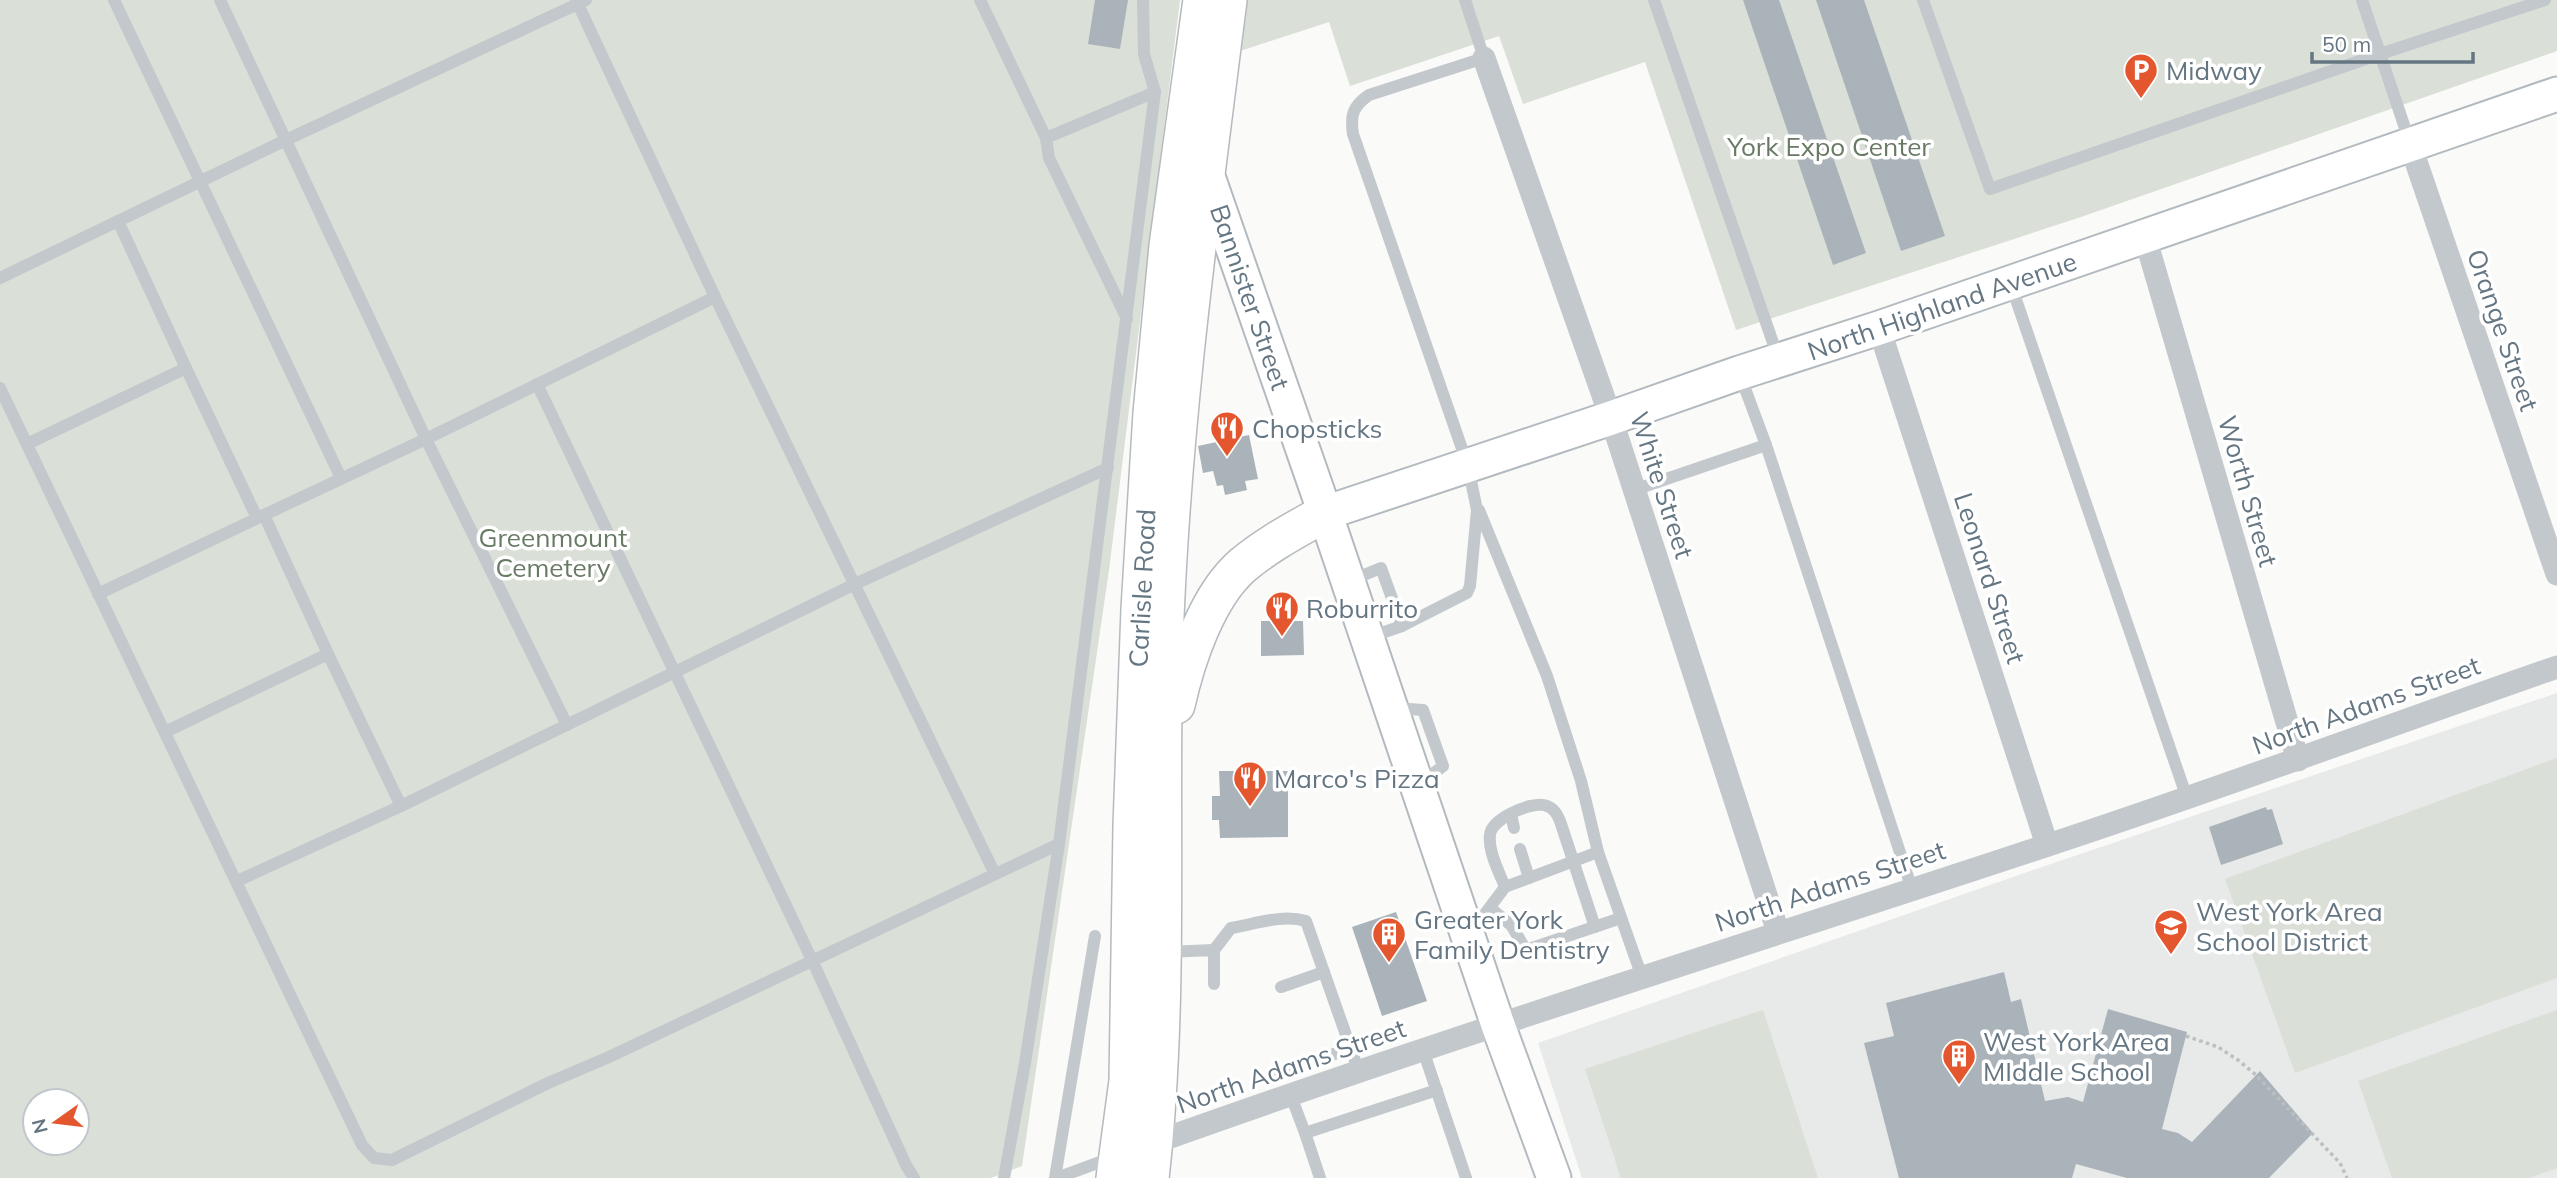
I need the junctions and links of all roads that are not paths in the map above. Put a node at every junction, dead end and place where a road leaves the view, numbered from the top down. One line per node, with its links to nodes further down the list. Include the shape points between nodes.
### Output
1 (114, 0): 21 (lane)
2 (220, 0): 18 (lane)
3 (980, 0): 17 (lane)
4 (1143, 0): 15 (lane, via 1144,54)
5 (1202, 0): 20 (main road, via 1194,120); 94 (main road, Carlisle Road, via 1168,246 1152,413 1132,826 1128,1081)
6 (1228, 0): 20 (main road, Carlisle Road)
7 (1465, 0): 14 (lane)
8 (1654, 0): 29 (lane)
9 (1923, 0): 13 (lane, via 1990,189)
10 (2362, 0): 13 (lane)
11 (2545, 0): 13 (lane)
12 (580, 1): 18 (lane); 26 (lane)
13 (2380, 54): 19 (lane)
14 (1484, 58): 34 (street, White Street); 38 (lane, via 1369,94 1356,104 1351,119)
15 (1155, 92): 17 (lane); 27 (lane)
16 (2557, 95): 19 (street, North Highland Avenue)
17 (1046, 138): 27 (lane, via 1049,158)
18 (286, 140): 21 (lane); 35 (lane)
19 (2410, 144): 23 (street, North Highland Avenue); 45 (street, Orange Street)
20 (1206, 171): 43 (street, Bannister Street); 57 (main road, Carlisle Road, via 1172,508)
21 (200, 181): 22 (lane); 40 (lane)
22 (118, 221): 24 (lane); 30 (lane)
23 (2145, 237): 25 (street, North Highland Avenue); 56 (street, Worth Street)
24 (0, 278)
25 (2010, 283): 28 (street, North Highland Avenue); 58 (lane)
26 (715, 297): 32 (lane); 47 (lane)
27 (1127, 319): 39 (lane)
28 (1879, 328): 29 (street, North Highland Avenue); 63 (street, Leonard Street)
29 (1779, 360): 31 (street, North Highland Avenue)
30 (186, 368): 36 (lane); 44 (lane)
31 (1739, 373): 34 (street, North Highland Avenue); 37 (lane)
32 (537, 384): 35 (lane); 53 (lane)
33 (0, 388): 36 (lane)
34 (1611, 418): 38 (street, North Highland Avenue); 41 (street, White Street)
35 (426, 439): 40 (lane); 54 (lane)
36 (27, 444): 48 (lane)
37 (1766, 445): 41 (lane); 71 (lane)
38 (1468, 466): 42 (lane); 43 (street, North Highland Avenue)
39 (1108, 468): 47 (lane); 62 (lane)
40 (341, 478): 44 (lane)
41 (1634, 490): 75 (street, White Street)
42 (1477, 505): 49 (lane, via 1467,593); 65 (lane, via 1547,676)
43 (1325, 513): 46 (street, Bannister Street); 57 (main road, via 1273,542 1241,567 1223,589 1183,674)
44 (261, 516): 48 (lane); 51 (lane)
45 (2557, 574)
46 (1348, 581): 49 (lane, via 1381,568); 50 (street, Bannister Street)
47 (855, 583): 53 (lane); 67 (lane)
48 (99, 594): 55 (lane)
49 (1402, 626): 50 (lane)
50 (1367, 638): 72 (street, Bannister Street, via 1417,787)
51 (328, 654): 55 (lane); 59 (lane)
52 (2557, 667): 56 (street, North Adams Street)
53 (675, 673): 54 (lane); 79 (lane)
54 (567, 725): 59 (lane)
55 (165, 732): 69 (lane)
56 (2298, 760): 58 (street, North Adams Street)
57 (1163, 764): 78 (main road, Carlisle Road)
58 (2187, 798): 63 (street, North Adams Street)
59 (401, 806): 69 (lane)
60 (1511, 814): 61 (lane); 66 (lane, via 1532,805 1556,811); 70 (lane, via 1494,824 1490,834)
61 (1514, 828)
62 (1059, 844): 67 (lane); 96 (lane)
63 (2047, 845): 71 (street, North Adams Street)
64 (1520, 849): 68 (lane)
65 (1598, 852): 66 (lane); 73 (lane)
66 (1573, 862): 68 (lane); 74 (lane)
67 (995, 874): 79 (lane)
68 (1529, 878): 70 (lane)
69 (237, 881): 79 (lane, via 362,1145 374,1158 392,1160)
70 (1505, 887): 72 (lane)
71 (1912, 889): 75 (street, North Adams Street)
72 (1477, 917): 74 (lane, via 1511,925 1526,950); 84 (street, Bannister Street)
73 (1621, 918): 74 (lane); 81 (lane)
74 (1595, 927)
75 (1779, 932): 81 (street, North Adams Street)
76 (1095, 936): 97 (lane)
77 (1214, 950): 78 (lane); 80 (lane, via 1231,928 1297,918 1306,921); 82 (lane)
78 (1163, 952): 93 (main road, Carlisle Road)
79 (812, 960): 95 (lane)
80 (1324, 972): 83 (lane); 85 (lane)
81 (1642, 977): 84 (street, North Adams Street)
82 (1214, 985)
83 (1281, 987)
84 (1498, 1025): 86 (street, North Adams Street); 100 (street, Bannister Street)
85 (1350, 1048): 87 (lane); 88 (lane)
86 (1423, 1050): 88 (street, North Adams Street); 90 (lane)
87 (1296, 1067): 89 (lane); 91 (lane)
88 (1359, 1072): 91 (street, North Adams Street)
89 (1275, 1074)
90 (1437, 1090): 92 (lane); 99 (lane)
91 (1298, 1093): 92 (lane); 93 (street, North Adams Street)
92 (1304, 1133): 98 (lane)
93 (1152, 1160): 94 (street, North Adams Street)
94 (1116, 1167): 97 (lane)
95 (914, 1178)
96 (1004, 1178)
97 (1056, 1178)
98 (1320, 1178)
99 (1466, 1178)
100 (1553, 1178)

